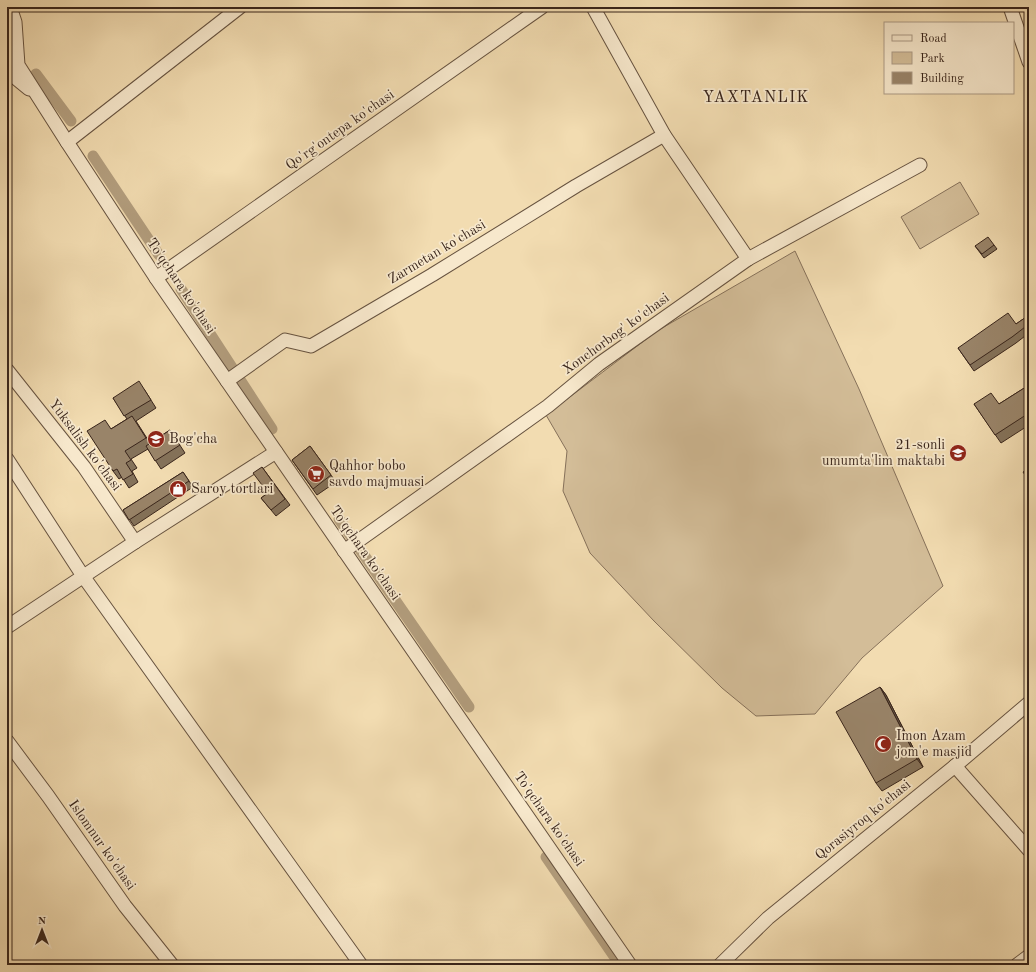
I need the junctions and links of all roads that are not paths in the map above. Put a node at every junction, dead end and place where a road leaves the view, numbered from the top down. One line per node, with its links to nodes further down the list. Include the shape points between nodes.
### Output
1 (10, 7): 8 (street, To'qchara ko'chasi, via 15,22 18,65)
2 (240, 7): 10 (street)
3 (542, 7): 13 (street, Qo'rg'ontepa ko'chasi)
4 (593, 7): 9 (street)
5 (1010, 7): 6 (street)
6 (1029, 62)
7 (7, 72): 8 (street)
8 (39, 98): 10 (street, To'qchara ko'chasi)
9 (664, 135): 12 (street); 15 (street, Zarmetan ko'chasi, via 312,346 285,340)
10 (67, 142): 13 (street, To'qchara ko'chasi)
11 (920, 165): 12 (street, Xonchorbog' ko'chasi)
12 (748, 259): 19 (street, Xonchorbog' ko'chasi, via 600,364 548,406)
13 (156, 278): 15 (street, To'qchara ko'chasi)
14 (7, 370): 18 (street, Yuksalish ko'chasi, via 84,467)
15 (227, 381): 16 (street, To'qchara ko'chasi)
16 (276, 452): 18 (street); 19 (street, To'qchara ko'chasi)
17 (7, 459): 20 (street)
18 (135, 542): 20 (street)
19 (344, 550): 29 (street, To'qchara ko'chasi)
20 (83, 576): 21 (street); 28 (street)
21 (7, 627)
22 (1029, 703): 24 (street, Qorasiyroq ko'chasi)
23 (7, 741): 27 (street, Islomnur ko'chasi, via 125,906)
24 (955, 766): 25 (street); 30 (street, Qorasiyroq ko'chasi, via 768,918)
25 (1029, 850)
26 (1029, 956): 31 (street)
27 (172, 965)
28 (361, 965)
29 (630, 965)
30 (720, 965)
31 (1017, 965)

